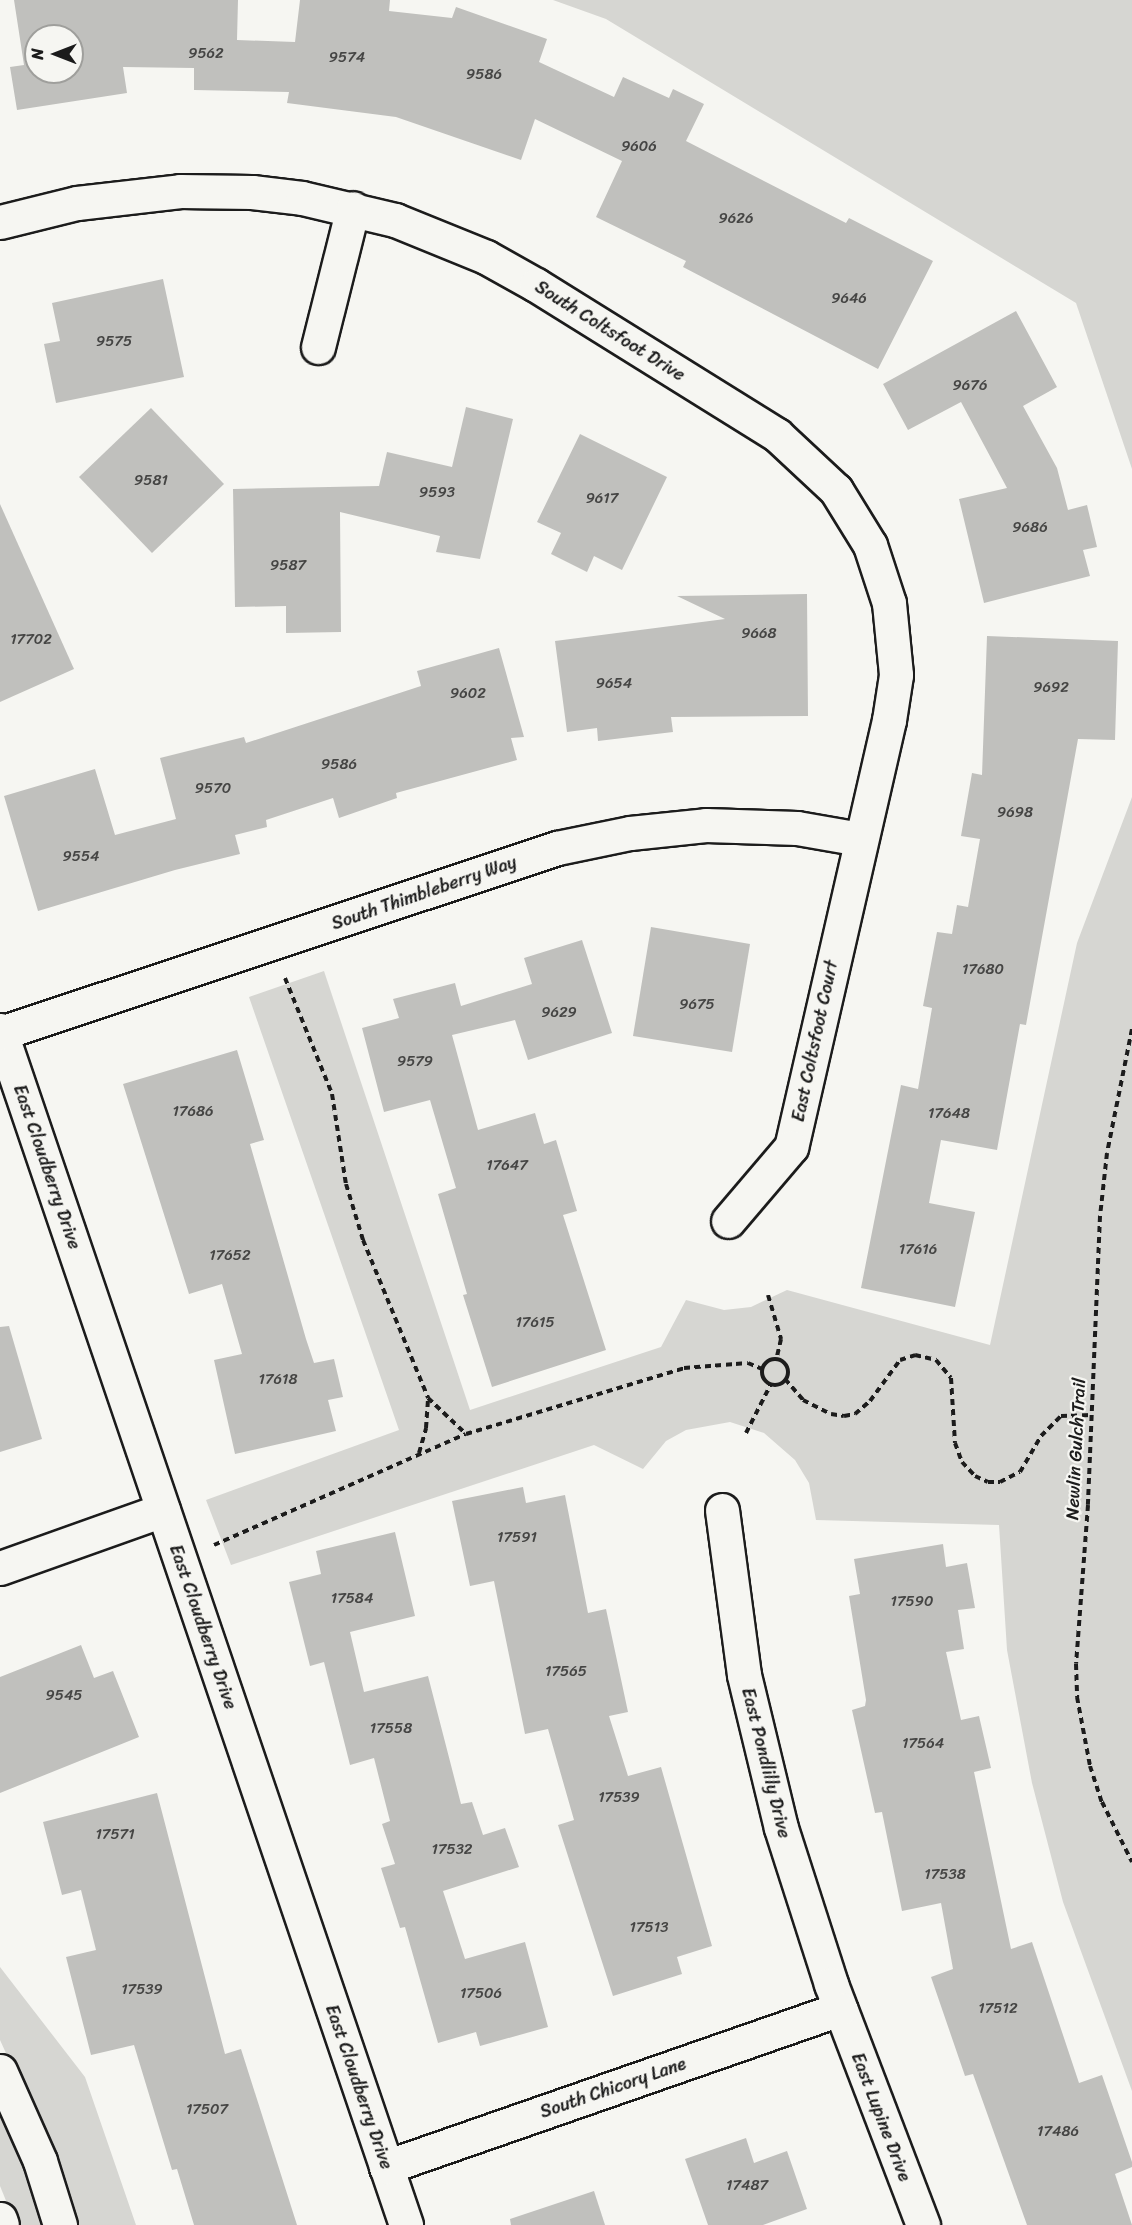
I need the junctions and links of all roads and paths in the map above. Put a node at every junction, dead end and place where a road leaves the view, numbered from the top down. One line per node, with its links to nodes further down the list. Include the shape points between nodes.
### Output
1 (353, 208): 2 (street, South Coltsfoot Drive, via 252,192 180,191 77,203); 3 (street); 4 (street, South Coltsfoot Drive, via 443,238 536,285 777,435 836,490 870,545 889,603 894,636 896,675 889,720)
2 (0, 222)
3 (318, 347)
4 (860, 839): 7 (street, South Thimbleberry Way, via 797,828 706,825 650,830 556,848); 8 (street, East Coltsfoot Court, via 791,1147)
5 (285, 978): 14 (path, via 332,1094 351,1207)
6 (1132, 1029): 15 (path, Newlin Gulch Trail, via 1114,1110 1102,1195)
7 (1, 1031): 19 (street, East Cloudberry Drive)
8 (728, 1221)
9 (768, 1295): 10 (path, via 782,1339)
10 (776, 1360): 11 (path); 12 (path, via 786,1367)
11 (762, 1369): 13 (path, via 764,1380); 17 (path, via 748,1363 684,1368)
12 (785, 1379): 13 (path); 15 (path, via 803,1400 844,1416 855,1414 870,1401 900,1360 915,1355 936,1360 951,1378 955,1443 962,1462 975,1476 988,1482 1000,1482 1020,1472 1041,1436 1061,1416)
13 (771, 1384): 16 (path)
14 (429, 1398): 17 (path); 18 (path)
15 (1092, 1415): 23 (path, Newlin Gulch Trail, via 1077,1697 1090,1766 1102,1802)
16 (746, 1433)
17 (466, 1434): 18 (path)
18 (418, 1453): 21 (path)
19 (163, 1510): 22 (street); 26 (street, East Cloudberry Drive)
20 (722, 1510): 24 (street, East Pondlilly Drive, via 732,1606 762,1755)
21 (213, 1545)
22 (0, 1568)
23 (1132, 1863)
24 (840, 2009): 26 (street, South Chicory Lane); 31 (street, East Lupine Drive)
25 (0, 2071): 29 (street, via 40,2161)
26 (386, 2167): 30 (street, East Cloudberry Drive)
27 (0, 2219): 28 (street)
28 (2, 2225)
29 (60, 2225)
30 (406, 2225)
31 (923, 2225)

